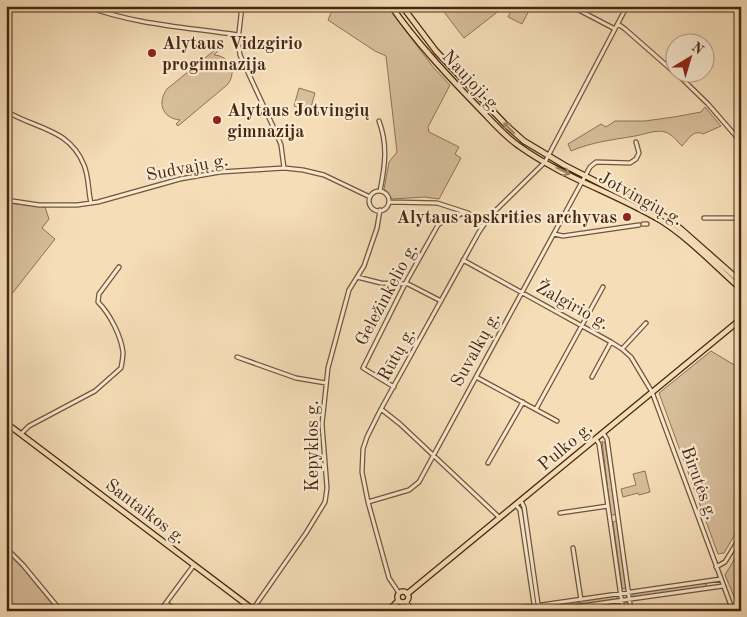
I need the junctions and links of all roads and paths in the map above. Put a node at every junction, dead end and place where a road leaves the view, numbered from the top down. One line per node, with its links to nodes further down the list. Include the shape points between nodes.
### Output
1 (85, 6): 11 (street, via 141,22)
2 (242, 6): 11 (street)
3 (391, 6): 10 (main road, Naujoji g.)
4 (402, 6): 8 (main road, Naujoji g.)
5 (571, 6): 9 (street)
6 (628, 6): 7 (street, Rūtų g.)
7 (618, 24): 9 (street, Rūtų g.); 12 (street)
8 (418, 29): 10 (main road); 18 (main road, Naujoji g., one-way to 8, via 506,125)
9 (615, 30): 18 (street, Rūtų g.)
10 (411, 34): 19 (main road, Naujoji g., via 501,131)
11 (238, 35): 20 (street, via 242,60 281,145)
12 (664, 62)
13 (685, 82): 17 (street)
14 (6, 111): 26 (street, via 52,131 70,144 84,165)
15 (379, 121): 22 (street, via 386,161)
16 (636, 142): 21 (street, via 639,152 632,162 596,162)
17 (741, 142)
18 (548, 156): 19 (street, Rūtų g.); 21 (main road, Jotvingių g.)
19 (544, 162): 21 (main road, Jotvingių g., one-way to 21); 31 (street, Rūtų g.)
20 (284, 168): 23 (street, Sudvajų g., via 324,175); 26 (street, Sudvajų g., via 220,172 180,179)
21 (584, 179): 34 (street, Suvalkų g.); 35 (main road, Jotvingių g., via 661,221)
22 (380, 191): 23 (street); 25 (street)
23 (370, 197): 27 (street, via 370,205)
24 (6, 200): 26 (street, Sudvajų g., via 38,205)
25 (389, 202): 27 (street); 28 (street, via 430,202)
26 (92, 203)
27 (380, 210): 38 (street, Kepyklos g., via 364,266)
28 (462, 212): 31 (street); 33 (street); 40 (street, Geležinkelio g., via 438,225)
29 (704, 218): 30 (street)
30 (741, 218)
31 (485, 222): 33 (street, Rūtų g.)
32 (647, 224): 34 (street, via 563,236)
33 (482, 227): 36 (street, Rūtų g.)
34 (554, 234): 43 (street, Suvalkų g.)
35 (710, 258): 39 (main road, Jotvingių g.); 42 (main road, Jotvingių g.)
36 (463, 260): 43 (street, Žalgirio g.); 44 (street, Rūtų g.)
37 (119, 266): 62 (street, via 99,294 98,302 105,308 119,338 123,354 121,368 94,391 28,426)
38 (357, 277): 40 (street); 53 (street, Kepyklos g., via 349,290)
39 (741, 282)
40 (405, 284): 44 (street); 54 (street, Geležinkelio g., via 362,368)
41 (603, 287): 47 (street)
42 (741, 289)
43 (522, 293): 47 (street, Žalgirio g.); 51 (street, Suvalkų g.)
44 (441, 301): 54 (street, Rūtų g.)
45 (741, 319): 55 (main road, Pulko g.)
46 (646, 323): 49 (street)
47 (581, 325): 48 (street, Žalgirio g.); 58 (street)
48 (611, 342): 49 (street, Žalgirio g.); 52 (street)
49 (622, 349): 55 (street, Žalgirio g., via 634,361)
50 (237, 357): 53 (street, via 296,378)
51 (476, 377): 56 (street); 64 (street, Suvalkų g.)
52 (592, 377)
53 (326, 383): 91 (street, Kepyklos g., via 322,424 327,488 325,502)
54 (394, 387): 57 (street, Rūtų g.)
55 (652, 392): 61 (main road, Pulko g.); 77 (street, Birutės g.)
56 (522, 402): 58 (street); 65 (street)
57 (381, 409): 64 (street); 66 (street, Rūtų g., via 362,456)
58 (536, 409): 59 (street)
59 (556, 421)
60 (8, 426): 62 (main road, Santaikos g.)
61 (603, 433): 63 (main road, Pulko g.); 72 (street, via 607,441)
62 (21, 434): 76 (main road, Santaikos g.)
63 (596, 439): 67 (main road, Pulko g.); 68 (street)
64 (433, 454): 66 (street, Suvalkų g., via 413,488); 70 (street)
65 (488, 463)
66 (368, 502): 80 (street, Rūtų g., via 389,578)
67 (519, 503): 70 (main road, Pulko g.); 90 (street, via 524,507)
68 (608, 506): 69 (street); 71 (street)
69 (560, 513)
70 (500, 518): 82 (main road, Pulko g.)
71 (610, 518): 72 (street); 83 (street)
72 (618, 518): 81 (street)
73 (741, 536): 77 (street, via 725,562)
74 (6, 548): 92 (street)
75 (573, 548): 85 (street)
76 (194, 565): 88 (street); 91 (main road, Santaikos g.)
77 (716, 567): 78 (street, Birutės g.)
78 (721, 579): 79 (street, Birutės g.); 81 (street)
79 (723, 586): 84 (street); 102 (street, Birutės g.)
80 (399, 593): 82 (main road); 87 (main road)
81 (628, 593): 83 (street); 84 (street)
82 (407, 594): 89 (main road)
83 (621, 594): 85 (street); 86 (street)
84 (630, 599): 86 (street); 101 (street)
85 (581, 600): 90 (street)
86 (622, 600): 99 (street); 100 (street)
87 (398, 601): 89 (main road); 95 (main road)
88 (166, 602): 93 (street); 94 (street)
89 (406, 602): 96 (street)
90 (536, 605): 97 (street); 98 (street)
91 (254, 610)
92 (61, 611)
93 (160, 611)
94 (177, 611)
95 (388, 611)
96 (414, 611)
97 (500, 611)
98 (537, 611)
99 (546, 611)
100 (623, 611)
101 (631, 611)
102 (733, 611)

